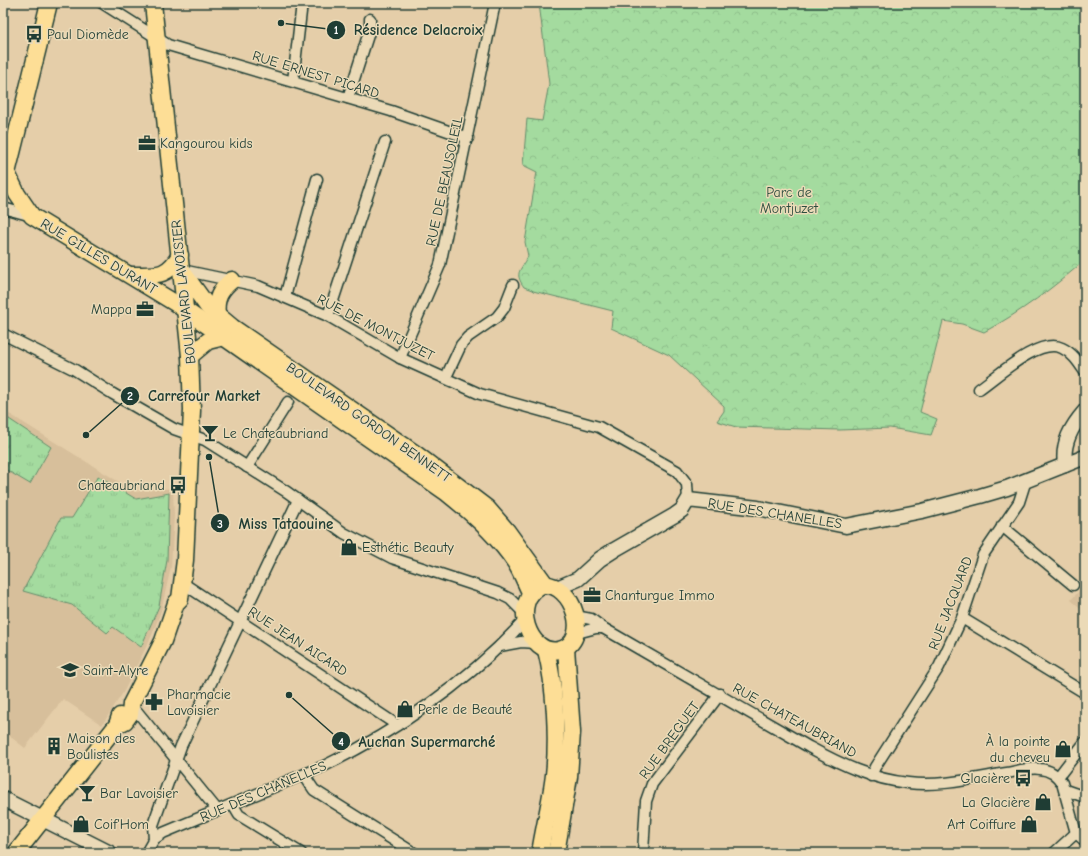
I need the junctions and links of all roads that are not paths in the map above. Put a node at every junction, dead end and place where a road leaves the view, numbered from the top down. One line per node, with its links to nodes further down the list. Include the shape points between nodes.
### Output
1 (49, 3): 12 (main road)
2 (102, 3): 7 (street, RUE ERNEST PICARD)
3 (153, 3): 7 (main road, BOULEVARD LAVOISIER)
4 (302, 3): 8 (street)
5 (495, 3): 10 (street, RUE DE BEAUSOLEIL)
6 (370, 19): 9 (street, via 370,29)
7 (157, 38): 8 (street, RUE ERNEST PICARD, via 168,45); 17 (main road, BOULEVARD LAVOISIER)
8 (293, 81): 9 (street, RUE ERNEST PICARD)
9 (348, 98): 10 (street, RUE ERNEST PICARD)
10 (468, 138): 28 (street, RUE DE BEAUSOLEIL, via 440,265)
11 (385, 142): 24 (street)
12 (7, 172): 14 (street); 16 (main road, RUE GILLES DURANT, via 17,194)
13 (317, 179): 21 (street)
14 (3, 188)
15 (3, 208): 16 (street, RUE GILLES DURANT)
16 (32, 216): 18 (main road, RUE GILLES DURANT)
17 (181, 262): 18 (main road, via 161,274); 19 (street, RUE DE MONTJUZET); 22 (main road, BOULEVARD LAVOISIER); 23 (main road, BOULEVARD GORDON BENNETT, via 208,306)
18 (131, 275): 22 (main road, RUE GILLES DURANT)
19 (232, 280): 21 (street, RUE DE MONTJUZET, via 258,286); 23 (main road, via 219,294 216,302)
20 (513, 284): 30 (street, via 504,308 497,317 468,337 461,345)
21 (285, 298): 24 (street, RUE DE MONTJUZET)
22 (186, 310): 26 (main road, BOULEVARD GORDON BENNETT); 27 (main road, BOULEVARD LAVOISIER)
23 (217, 315): 45 (main road, BOULEVARD GORDON BENNETT, via 416,454 487,508)
24 (328, 316): 28 (street, RUE DE MONTJUZET)
25 (3, 334): 34 (street, via 76,370 130,405)
26 (224, 336): 27 (main road, via 208,341); 47 (main road, BOULEVARD GORDON BENNETT, via 409,465 464,507 515,562)
27 (190, 356): 34 (main road, BOULEVARD LAVOISIER)
28 (400, 358): 30 (street, RUE DE MONTJUZET)
29 (1085, 372): 31 (street, via 1073,356 1061,347 1044,346 1029,353)
30 (446, 377): 40 (street, RUE DE MONTJUZET, via 480,394 588,423 610,432 677,471 687,484)
31 (979, 389)
32 (288, 402): 37 (street)
33 (1085, 411): 36 (street, via 1069,432)
34 (190, 435): 37 (street, via 204,440); 43 (main road, BOULEVARD LAVOISIER)
35 (1085, 457): 36 (street, RUE DES CHANELLES)
36 (1065, 465): 38 (street, RUE DES CHANELLES)
37 (247, 467): 39 (street)
38 (1026, 480): 40 (street, RUE DES CHANELLES, via 1007,488 922,511 846,526 758,508); 41 (street, RUE JACQUARD, via 1019,502)
39 (298, 500): 46 (street, via 344,533 392,558 481,586); 50 (street)
40 (688, 500): 42 (street, RUE DES CHANELLES, via 679,512 600,559)
41 (1002, 526): 44 (street); 49 (street, RUE JACQUARD, via 983,556)
42 (578, 579): 45 (street, RUE DES CHANELLES); 48 (street)
43 (182, 582): 50 (street, RUE JEAN AICARD); 58 (main road, BOULEVARD LAVOISIER, via 180,599 176,603 157,656)
44 (1073, 585)
45 (551, 586): 47 (main road); 48 (main road)
46 (510, 599): 47 (street); 47 (street)
47 (527, 606): 53 (street, RUE DES CHANELLES); 54 (main road)
48 (573, 610): 51 (street, RUE CHATEAUBRIAND); 52 (main road)
49 (962, 618): 56 (street); 63 (street, RUE JACQUARD, via 939,668)
50 (241, 620): 59 (street, RUE JEAN AICARD); 61 (street)
51 (603, 628): 52 (street); 57 (street, RUE CHATEAUBRIAND)
52 (576, 633): 55 (main road)
53 (500, 646): 54 (street, via 515,643); 59 (street, RUE DES CHANELLES, via 453,685)
54 (542, 646): 55 (main road, via 555,651); 79 (main road, via 550,664 555,732 554,774)
55 (566, 648): 80 (main road, via 572,732 569,777)
56 (1085, 693)
57 (720, 694): 63 (street, RUE CHATEAUBRIAND, via 836,762); 81 (street, RUE BREGUET, via 652,784 646,801)
58 (131, 704): 61 (street); 70 (main road, BOULEVARD LAVOISIER, via 123,709 117,725)
59 (397, 725): 62 (street, RUE DES CHANELLES)
60 (1085, 742): 64 (street)
61 (176, 759): 69 (street); 72 (street, via 153,825)
62 (304, 775): 68 (street, RUE DES CHANELLES); 78 (street, via 314,790)
63 (871, 776): 64 (street, RUE CHATEAUBRIAND, via 920,784 1036,768 1048,770)
64 (1058, 776): 65 (street)
65 (1065, 790): 66 (street); 71 (street)
66 (1085, 797)
67 (3, 799): 70 (street)
68 (233, 805): 69 (street, RUE DES CHANELLES); 77 (street, via 239,815)
69 (218, 810): 72 (street, RUE DES CHANELLES)
70 (42, 820): 74 (main road, BOULEVARD LAVOISIER); 75 (street)
71 (1076, 833): 73 (street); 82 (street)
72 (154, 839): 76 (street)
73 (1085, 842)
74 (16, 853)
75 (110, 853)
76 (146, 853)
77 (302, 853)
78 (414, 853)
79 (540, 853)
80 (556, 853)
81 (643, 853)
82 (1054, 853)

